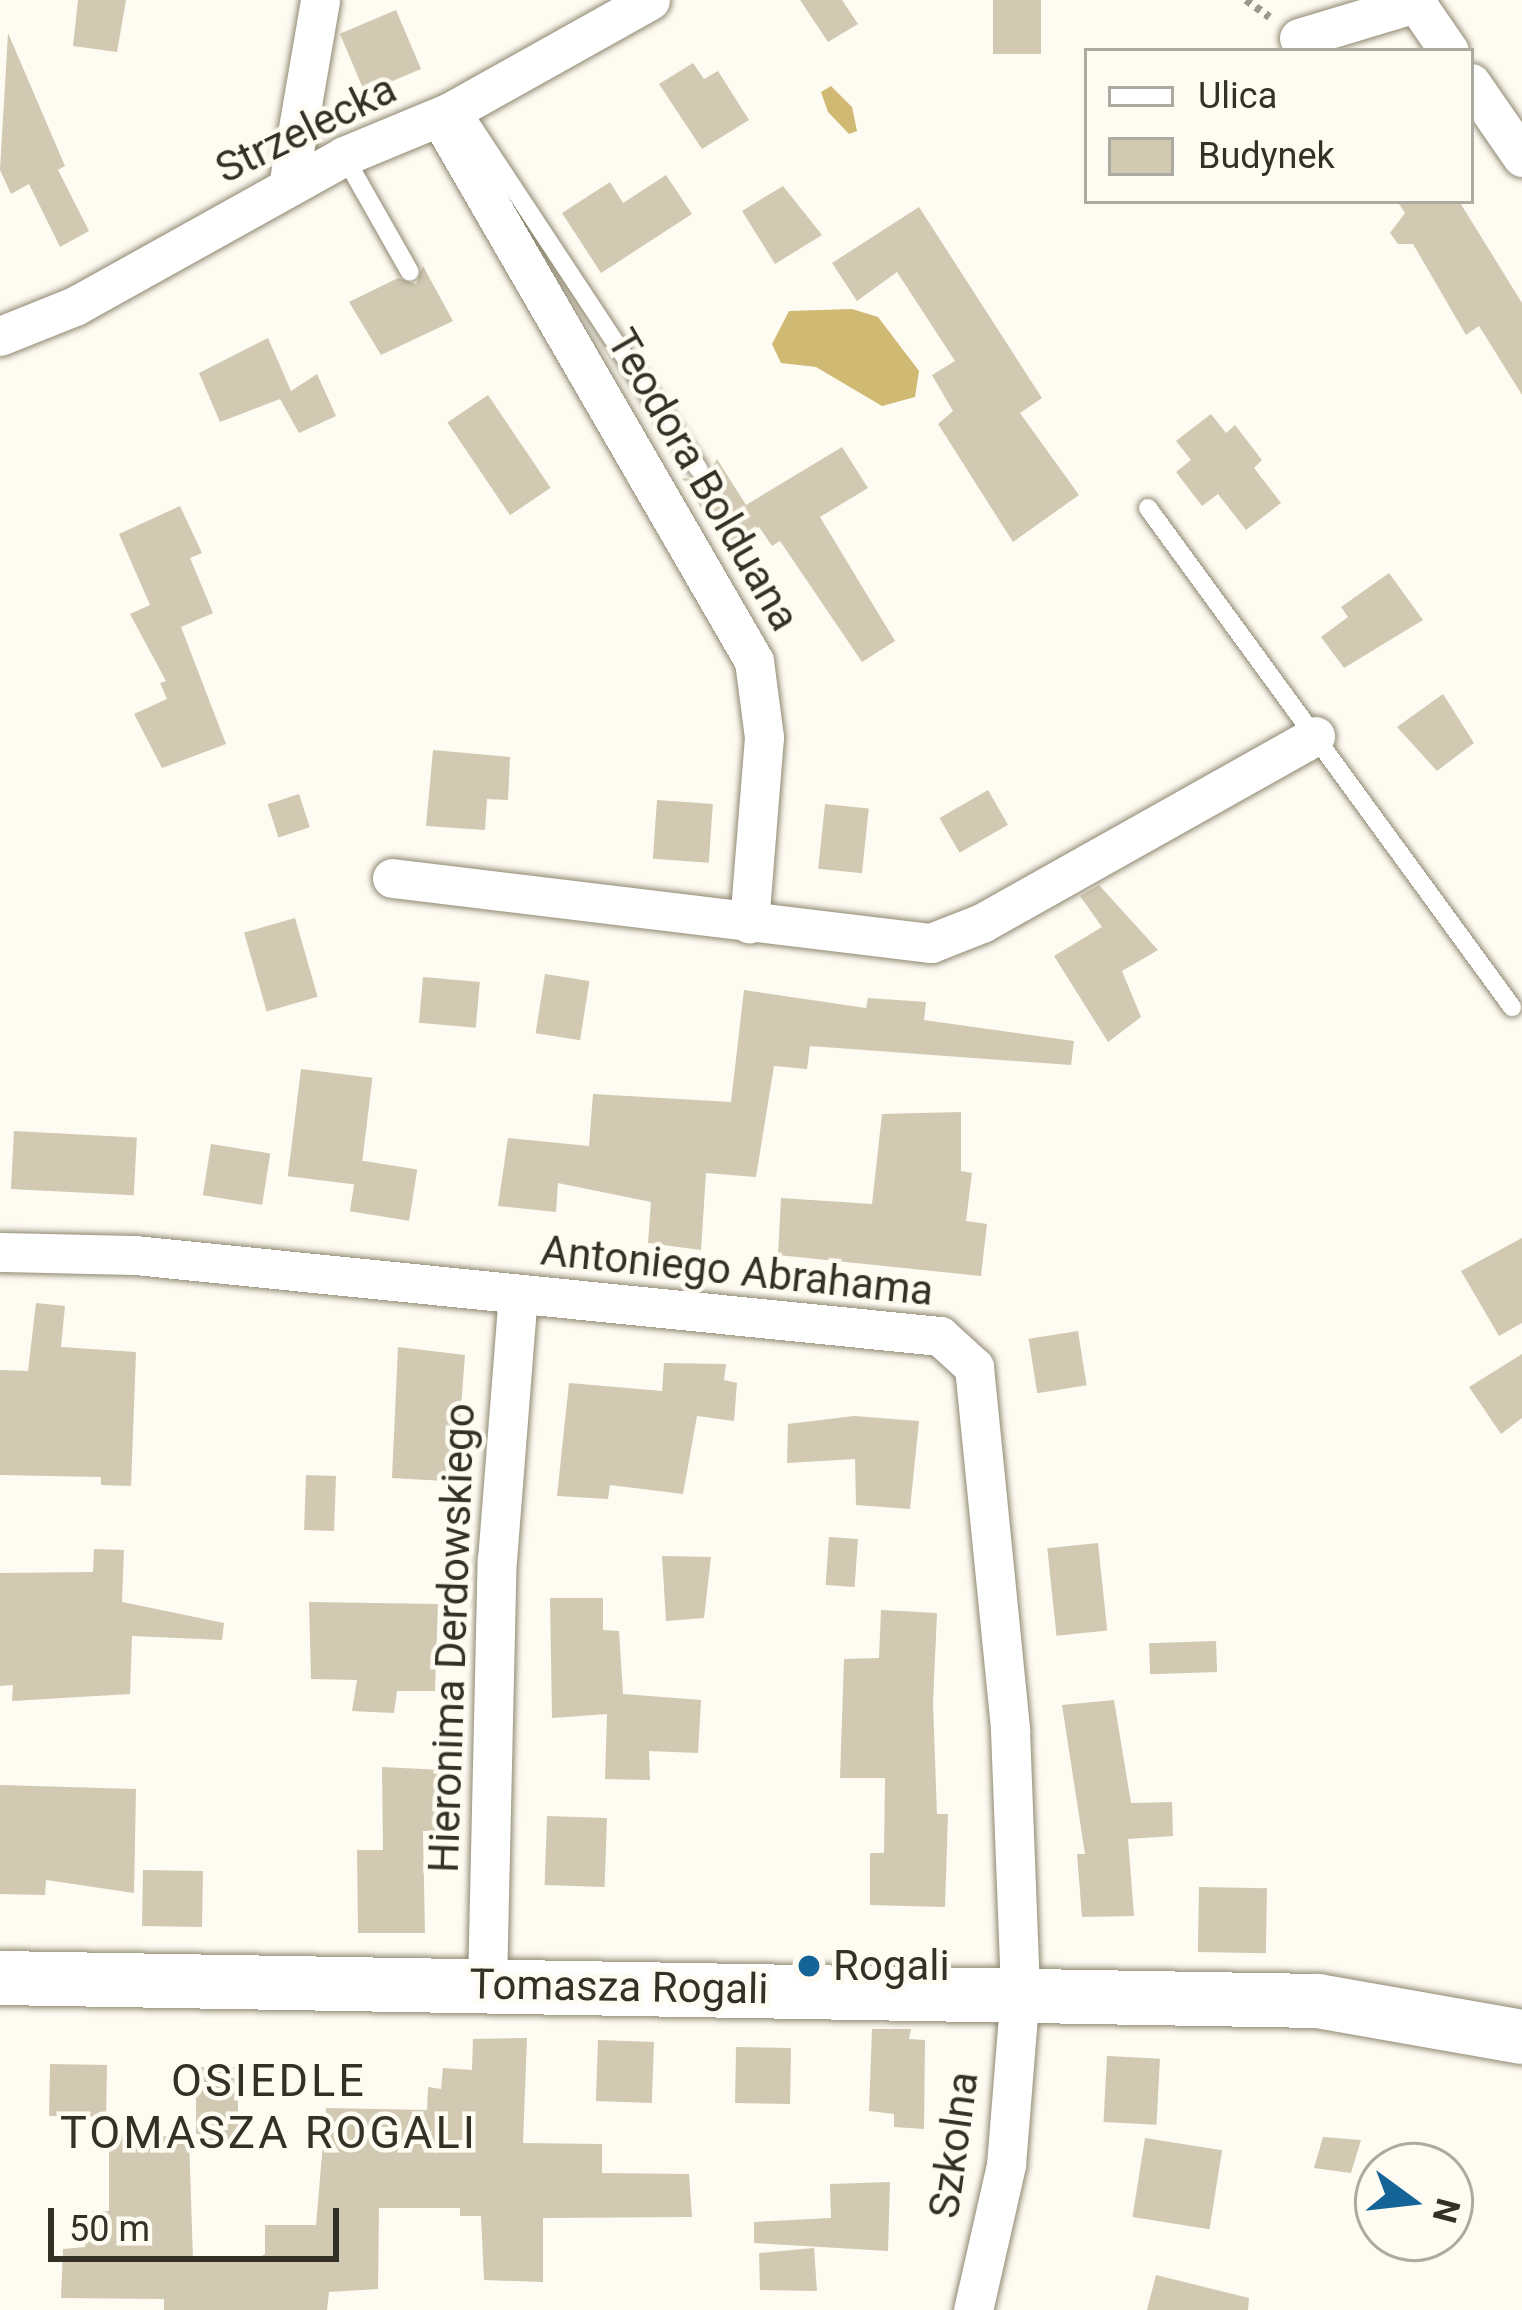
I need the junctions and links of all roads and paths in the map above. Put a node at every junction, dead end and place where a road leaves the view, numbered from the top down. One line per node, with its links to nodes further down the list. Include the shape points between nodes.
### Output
1 (320, 0): 9 (street)
2 (650, 0): 6 (street, Strzelecka)
3 (1299, 38): 4 (street, via 1416,3)
4 (1447, 48)
5 (1474, 87): 8 (street)
6 (450, 112): 7 (street, Strzelecka); 12 (lane); 16 (street, Teodora Bolduana, via 754,661 764,737)
7 (344, 156): 9 (street, Strzelecka); 10 (lane)
8 (1522, 157)
9 (288, 186): 11 (street, Strzelecka, via 75,306)
10 (410, 272)
11 (0, 336)
12 (699, 469)
13 (1148, 508): 14 (lane)
14 (1315, 736): 16 (street, via 982,923 931,943); 17 (lane)
15 (392, 878): 16 (street)
16 (749, 923)
17 (1513, 1007)
18 (0, 1252): 19 (street, Antoniego Abrahama, via 135,1255)
19 (518, 1294): 21 (street, Hieronima Derdowskiego, via 496,1560); 22 (street, Antoniego Abrahama, via 940,1336 974,1367 1010,1730)
20 (0, 1978): 21 (street, Tomasza Rogali)
21 (487, 1985): 22 (street, Tomasza Rogali)
22 (1020, 1991): 23 (street, Tomasza Rogali, via 1318,2001); 24 (street, Szkolna, via 1006,2165)
23 (1522, 2037)
24 (974, 2310)

